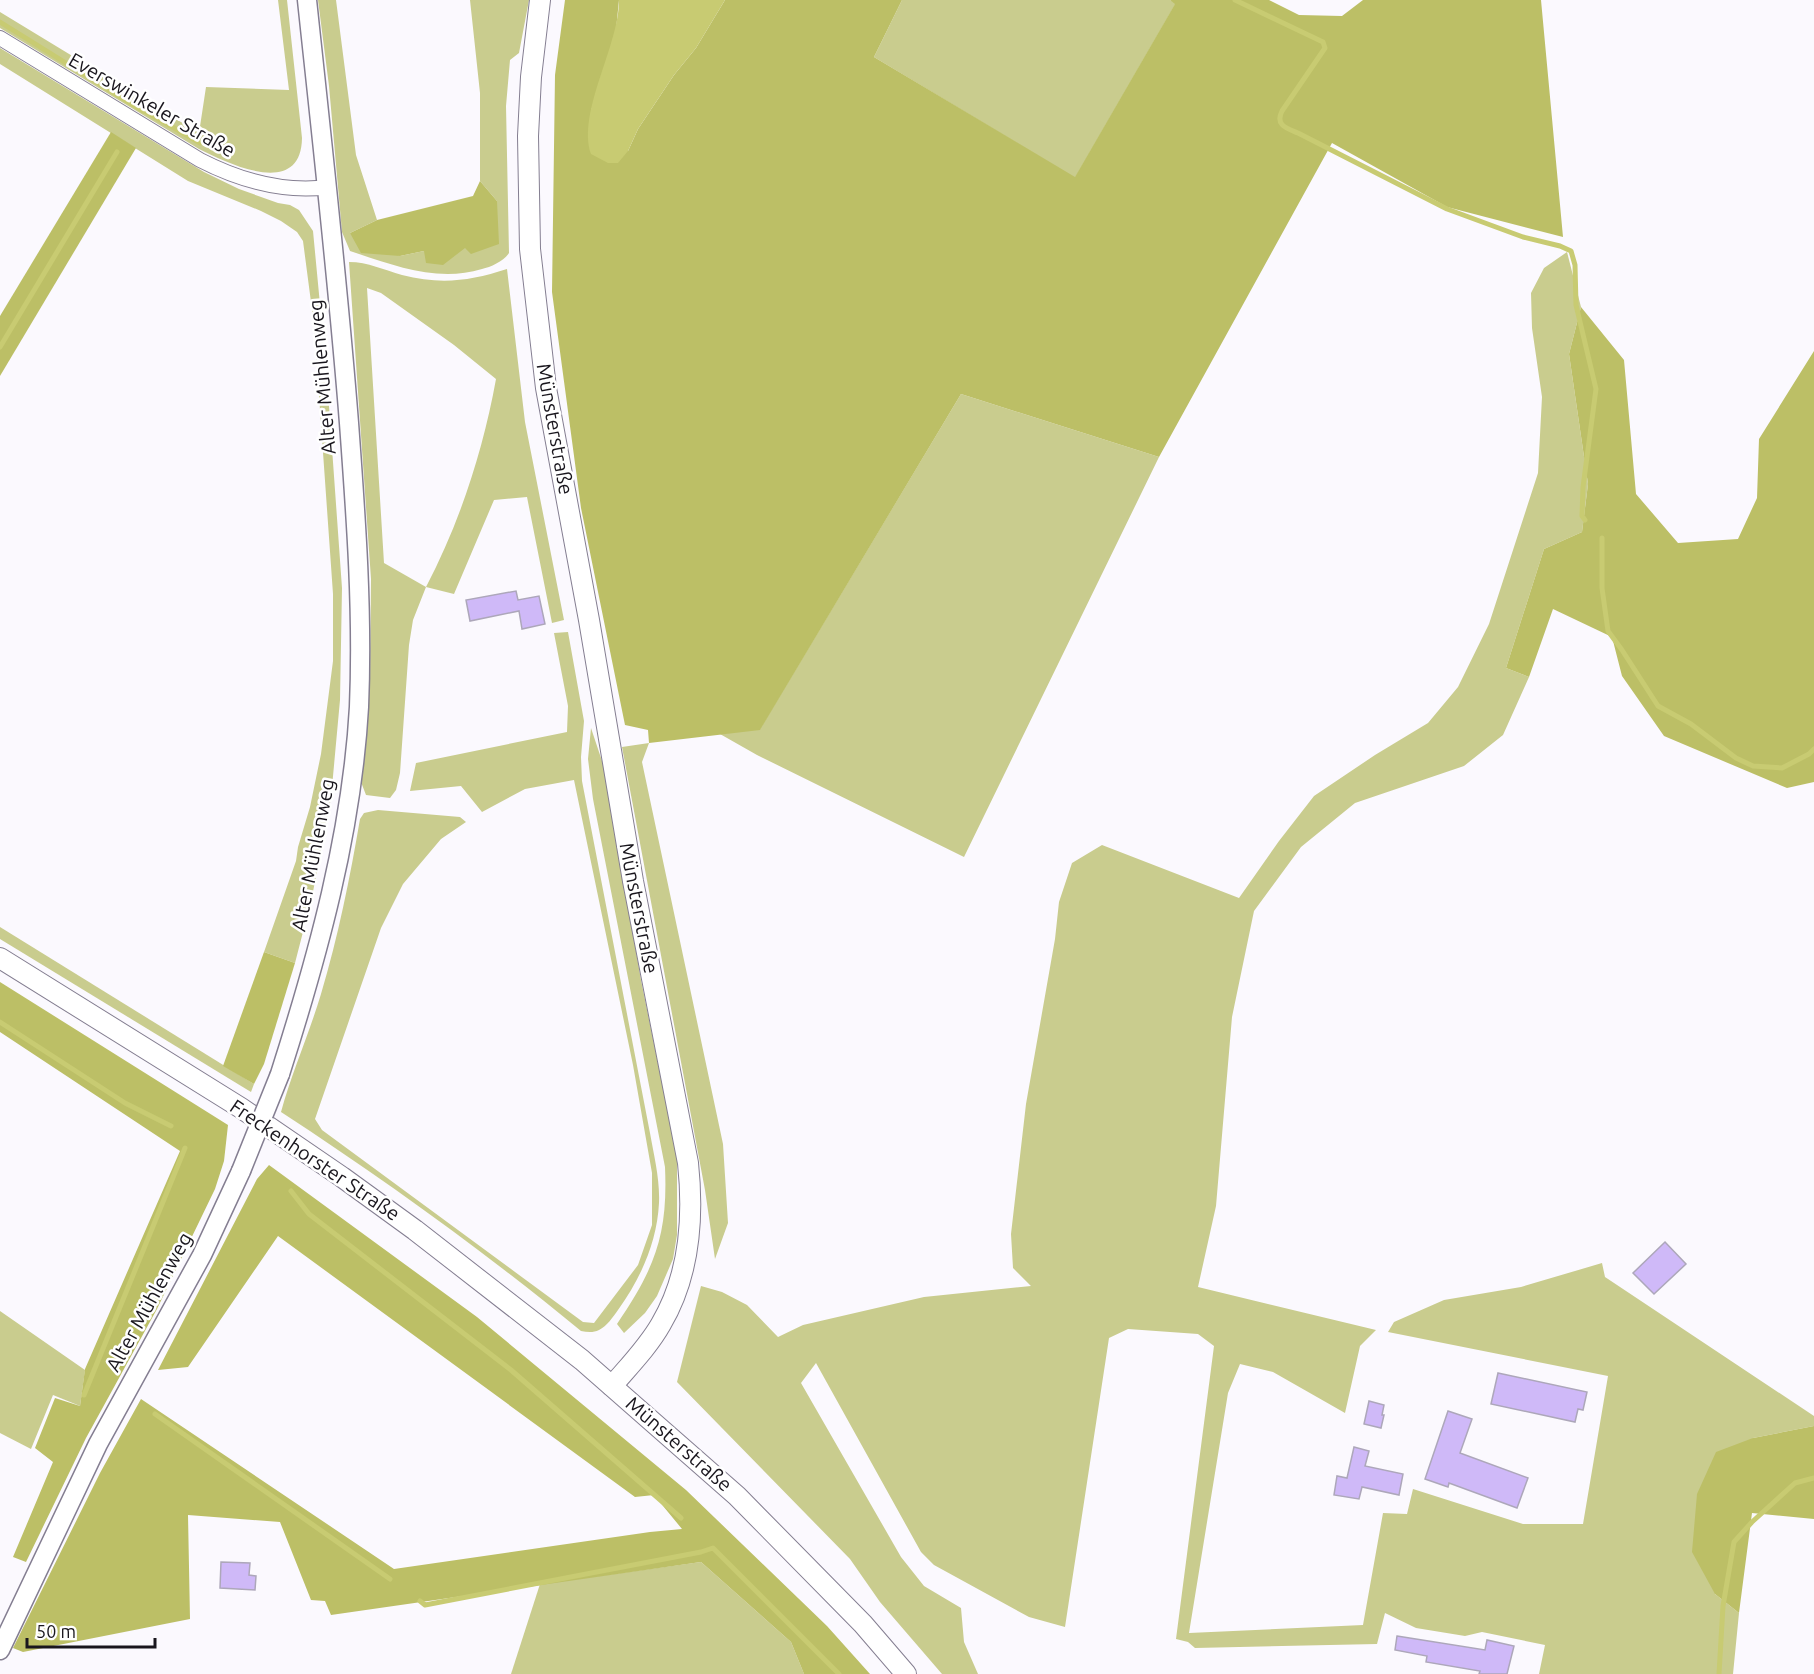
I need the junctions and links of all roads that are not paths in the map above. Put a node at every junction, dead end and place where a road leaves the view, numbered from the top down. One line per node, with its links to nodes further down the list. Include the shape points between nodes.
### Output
1 (307, 0): 4 (street, Alter Mühlenweg)
2 (540, 0): 6 (main road, Münsterstraße, via 528,147 530,249 546,388 692,1197 691,1231 676,1294 660,1325)
3 (0, 38): 4 (street, Everswinkeler Straße, via 223,172 278,186)
4 (327, 187): 7 (street, Alter Mühlenweg, bridge, via 357,523 359,709 339,854 319,947 280,1074 241,1171 202,1255 98,1443)
5 (0, 958): 6 (main road, Freckenhorster Straße, via 241,1108 342,1177)
6 (612, 1386): 8 (main road, Münsterstraße, via 737,1496 863,1624)
7 (0, 1650)
8 (906, 1674)

